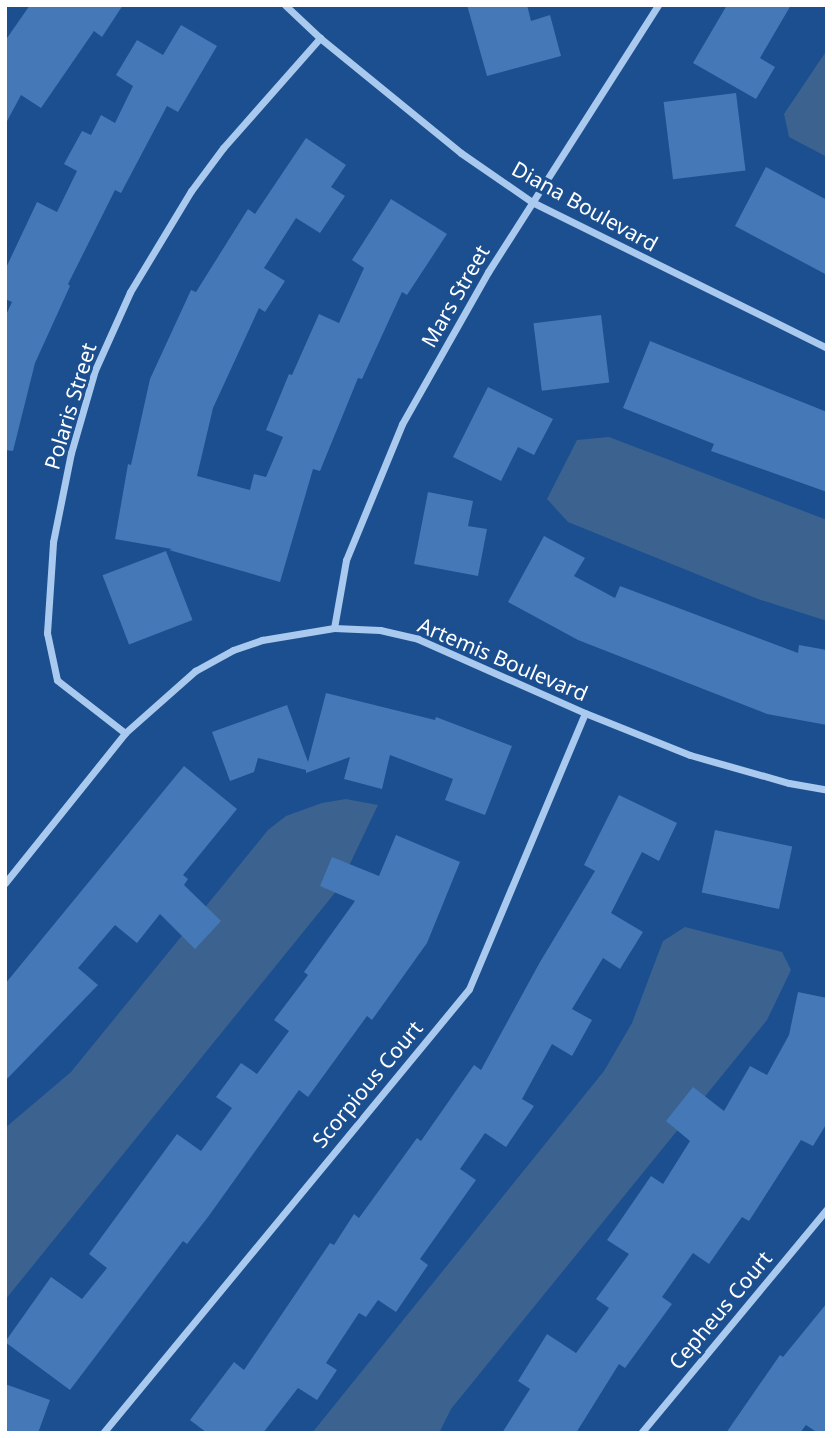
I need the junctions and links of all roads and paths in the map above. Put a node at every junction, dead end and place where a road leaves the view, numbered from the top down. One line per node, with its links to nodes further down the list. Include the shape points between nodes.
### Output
1 (285, 5): 3 (street, Diana Boulevard)
2 (658, 5): 4 (street, Mars Street)
3 (320, 38): 4 (street, Diana Boulevard, via 461,153); 8 (street, Polaris Street, via 223,148 191,191 130,292 95,370 71,453 53,542 47,633 57,680)
4 (532, 202): 5 (street, Diana Boulevard); 6 (street, Mars Street, via 402,424 346,560)
5 (827, 348)
6 (334, 628): 7 (street, Artemis Boulevard, via 380,630 418,639); 8 (street, Artemis Boulevard, via 262,640 233,650 195,671)
7 (584, 713): 9 (street, Artemis Boulevard, via 720,765); 12 (street, Scorpious Court, via 469,989)
8 (125, 733): 10 (street, Artemis Boulevard)
9 (827, 790)
10 (5, 883)
11 (827, 1209): 13 (street, Cepheus Court)
12 (103, 1433)
13 (640, 1433)

